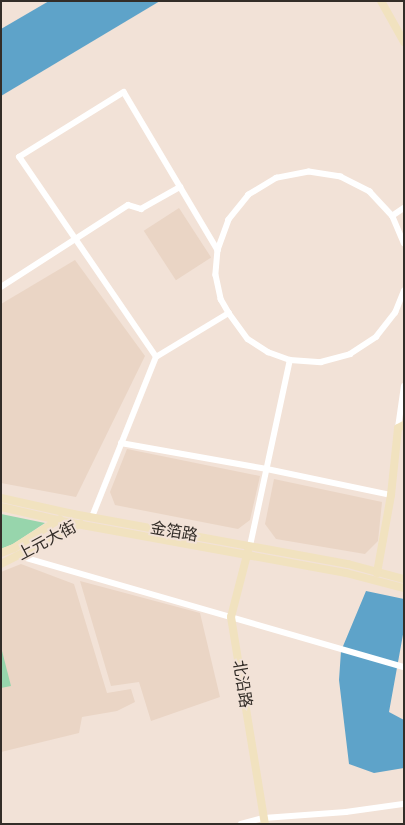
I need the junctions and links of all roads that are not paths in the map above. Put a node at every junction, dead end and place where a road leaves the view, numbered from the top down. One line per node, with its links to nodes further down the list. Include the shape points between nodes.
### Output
1 (381, 1): 2 (main road)
2 (404, 42)
3 (180, 187): 6 (street, via 141,208 128,204); 6 (street, via 124,92 19,157); 8 (street)
4 (404, 208): 5 (street)
5 (392, 216): 7 (street); 8 (street, via 370,192 341,177 309,172 277,178 250,195 229,220)
6 (75, 239): 9 (street); 12 (street)
7 (404, 244)
8 (218, 250): 11 (street, via 216,275 221,299)
9 (1, 287)
10 (404, 292): 13 (street, via 395,313 376,337 350,354 321,362)
11 (229, 313): 12 (street); 13 (street, via 248,339 268,352)
12 (156, 358): 16 (street)
13 (290, 360): 17 (street)
14 (404, 386): 15 (street)
15 (401, 427): 18 (main road)
16 (121, 443): 17 (street); 22 (street)
17 (267, 469): 18 (street); 25 (street)
18 (390, 495): 30 (main road)
19 (1, 498): 21 (main road, 金箔路)
20 (1, 507): 23 (main road, 金箔路)
21 (73, 514): 22 (main road, 金箔路); 23 (main road, 上元大街)
22 (92, 517): 24 (main road, 上元大街); 25 (main road, 金箔路)
23 (58, 520): 24 (main road, 金箔路); 26 (main road, 上元大街)
24 (79, 524): 27 (main road, 金箔路); 28 (main road, 上元大街)
25 (250, 546): 27 (main road, 北沿路); 30 (main road, 金箔路, via 348,564)
26 (1, 553)
27 (247, 554): 32 (main road, 金箔路); 33 (main road, 北沿路)
28 (19, 556): 29 (main road, 上元大街); 33 (street)
29 (1, 564)
30 (377, 573): 31 (main road)
31 (404, 579)
32 (404, 588)
33 (231, 616): 34 (street); 36 (main road, 北沿路)
34 (402, 667)
35 (404, 804): 36 (street)
36 (265, 821): 37 (street)
37 (241, 824)

